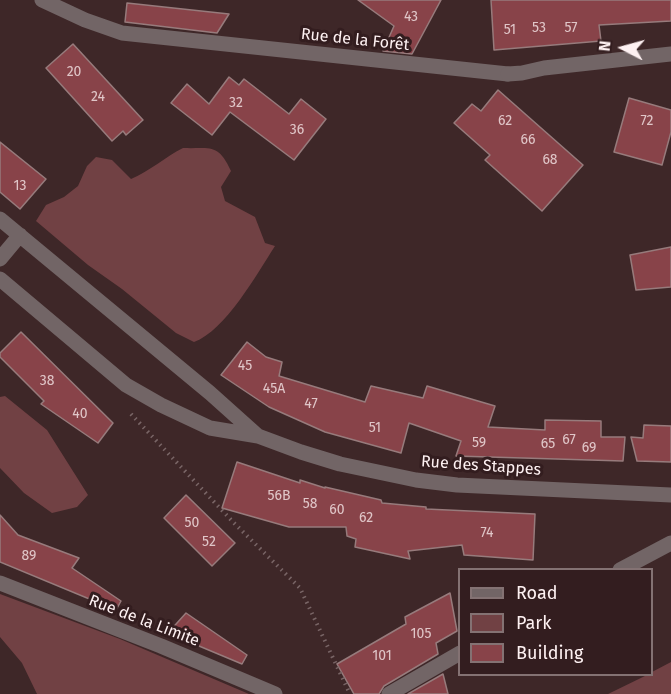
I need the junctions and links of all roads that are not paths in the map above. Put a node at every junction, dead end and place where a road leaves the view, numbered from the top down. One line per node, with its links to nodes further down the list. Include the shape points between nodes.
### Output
1 (42, 0): 2 (street, Rue de la Forêt, via 122,33 508,74)
2 (671, 54)
3 (0, 219): 4 (street, Rue des Stappes)
4 (20, 236): 5 (street); 7 (street, Rue des Stappes)
5 (0, 259)
6 (0, 279): 7 (street, Rue des Stappes, via 126,385 210,428)
7 (258, 436): 8 (street, Rue des Stappes, via 340,464 416,480)
8 (671, 495)
9 (671, 543): 10 (street)
10 (624, 568)
11 (0, 583): 13 (street, Rue de la Limite)
12 (458, 655): 14 (street)
13 (275, 694)
14 (389, 694)

